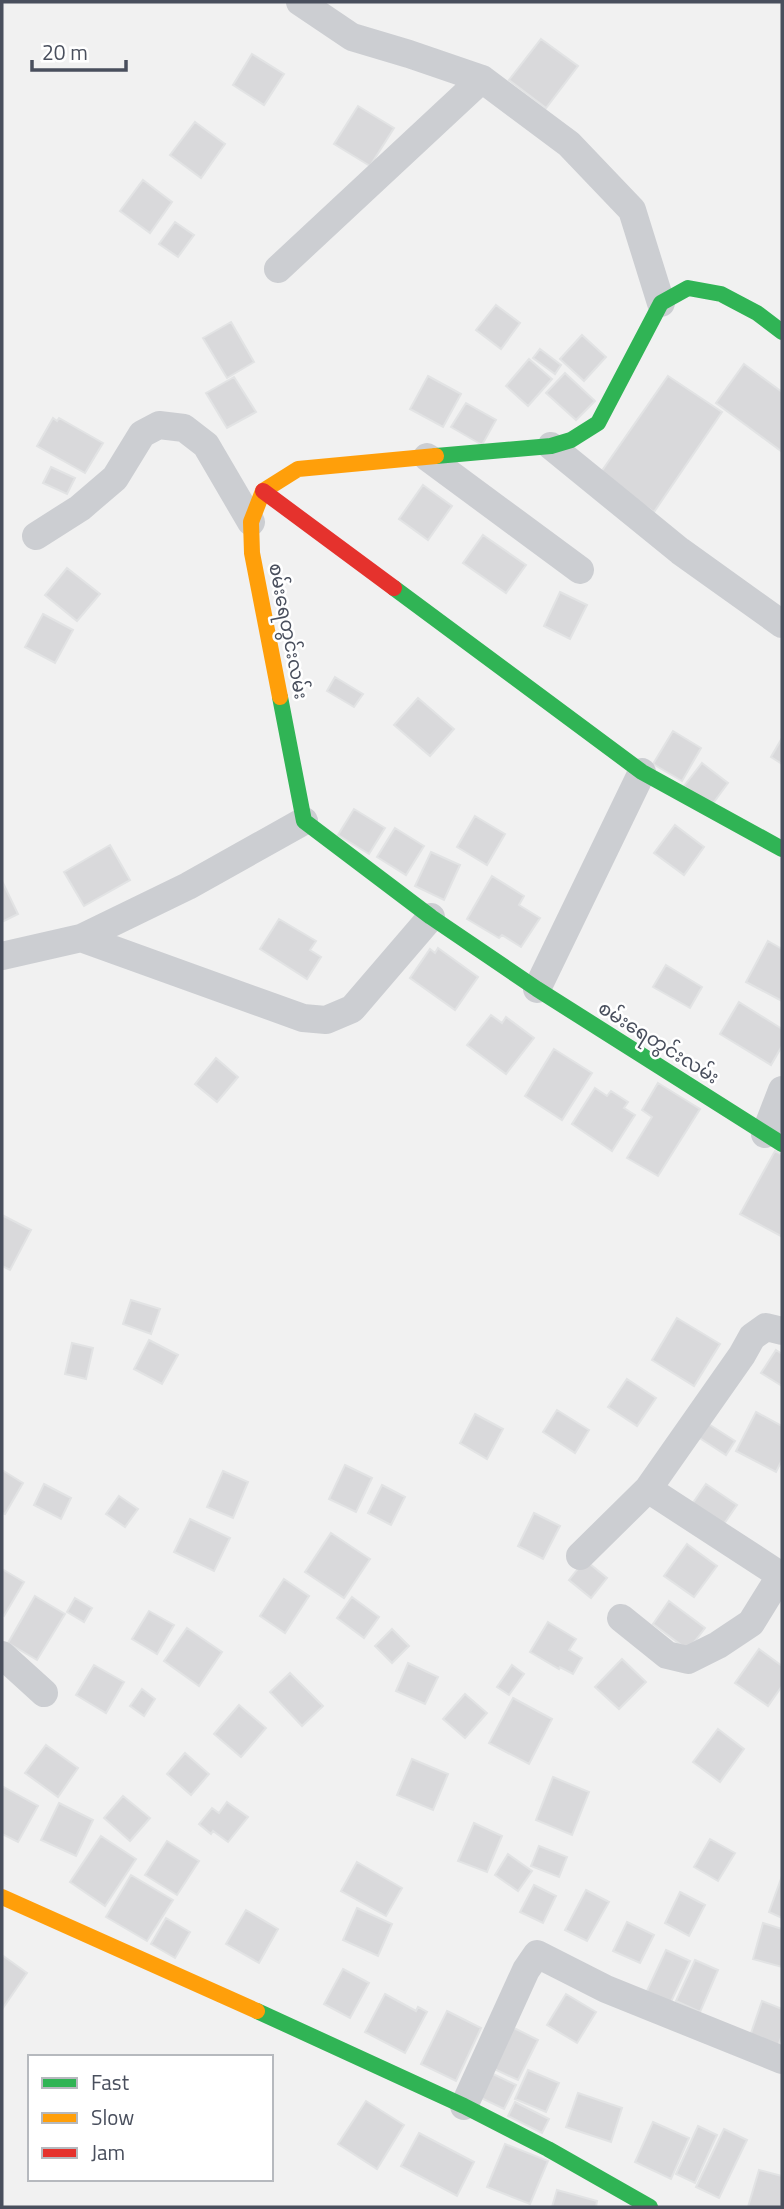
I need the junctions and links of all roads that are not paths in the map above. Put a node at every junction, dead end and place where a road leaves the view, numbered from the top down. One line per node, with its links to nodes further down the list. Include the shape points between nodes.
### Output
1 (300, 2): 2 (street, via 352,37)
2 (482, 79): 3 (street); 4 (street, via 569,144 632,210)
3 (278, 269)
4 (661, 303): 5 (street, via 688,288 721,294); 6 (street, via 598,423)
5 (782, 332)
6 (551, 446): 7 (street); 12 (street, via 680,551)
7 (428, 457): 8 (street, via 298,469); 11 (street)
8 (263, 491): 9 (street, စမ်းရေတွင်းလမ်း); 13 (street)
9 (251, 522): 10 (street, via 206,445 184,428 159,425 142,434 115,478); 14 (street, စမ်းရေတွင်းလမ်း, via 252,553)
10 (36, 536)
11 (580, 570)
12 (782, 624)
13 (642, 772): 15 (street); 19 (street)
14 (304, 821): 16 (street, စမ်းရေတွင်းလမ်း); 17 (street, via 188,886)
15 (782, 849)
16 (431, 917): 17 (street, via 352,1009 326,1020 303,1018); 19 (street, စမ်းရေတွင်းလမ်း)
17 (81, 938): 18 (street)
18 (2, 956)
19 (537, 989): 21 (street, စမ်းရေတွင်းလမ်း)
20 (782, 1090): 21 (street)
21 (774, 1139)
22 (782, 1331): 23 (street, via 766,1327 752,1337)
23 (648, 1489): 24 (street); 25 (street)
24 (580, 1556)
25 (781, 1574): 26 (street, via 751,1623 688,1660 667,1655)
26 (621, 1618)
27 (2, 1655): 28 (street)
28 (44, 1693)
29 (5, 1905): 31 (street, via 257,2011)
30 (782, 2060): 31 (street, via 606,1989 537,1954)
31 (464, 2106): 32 (street)
32 (650, 2207)

